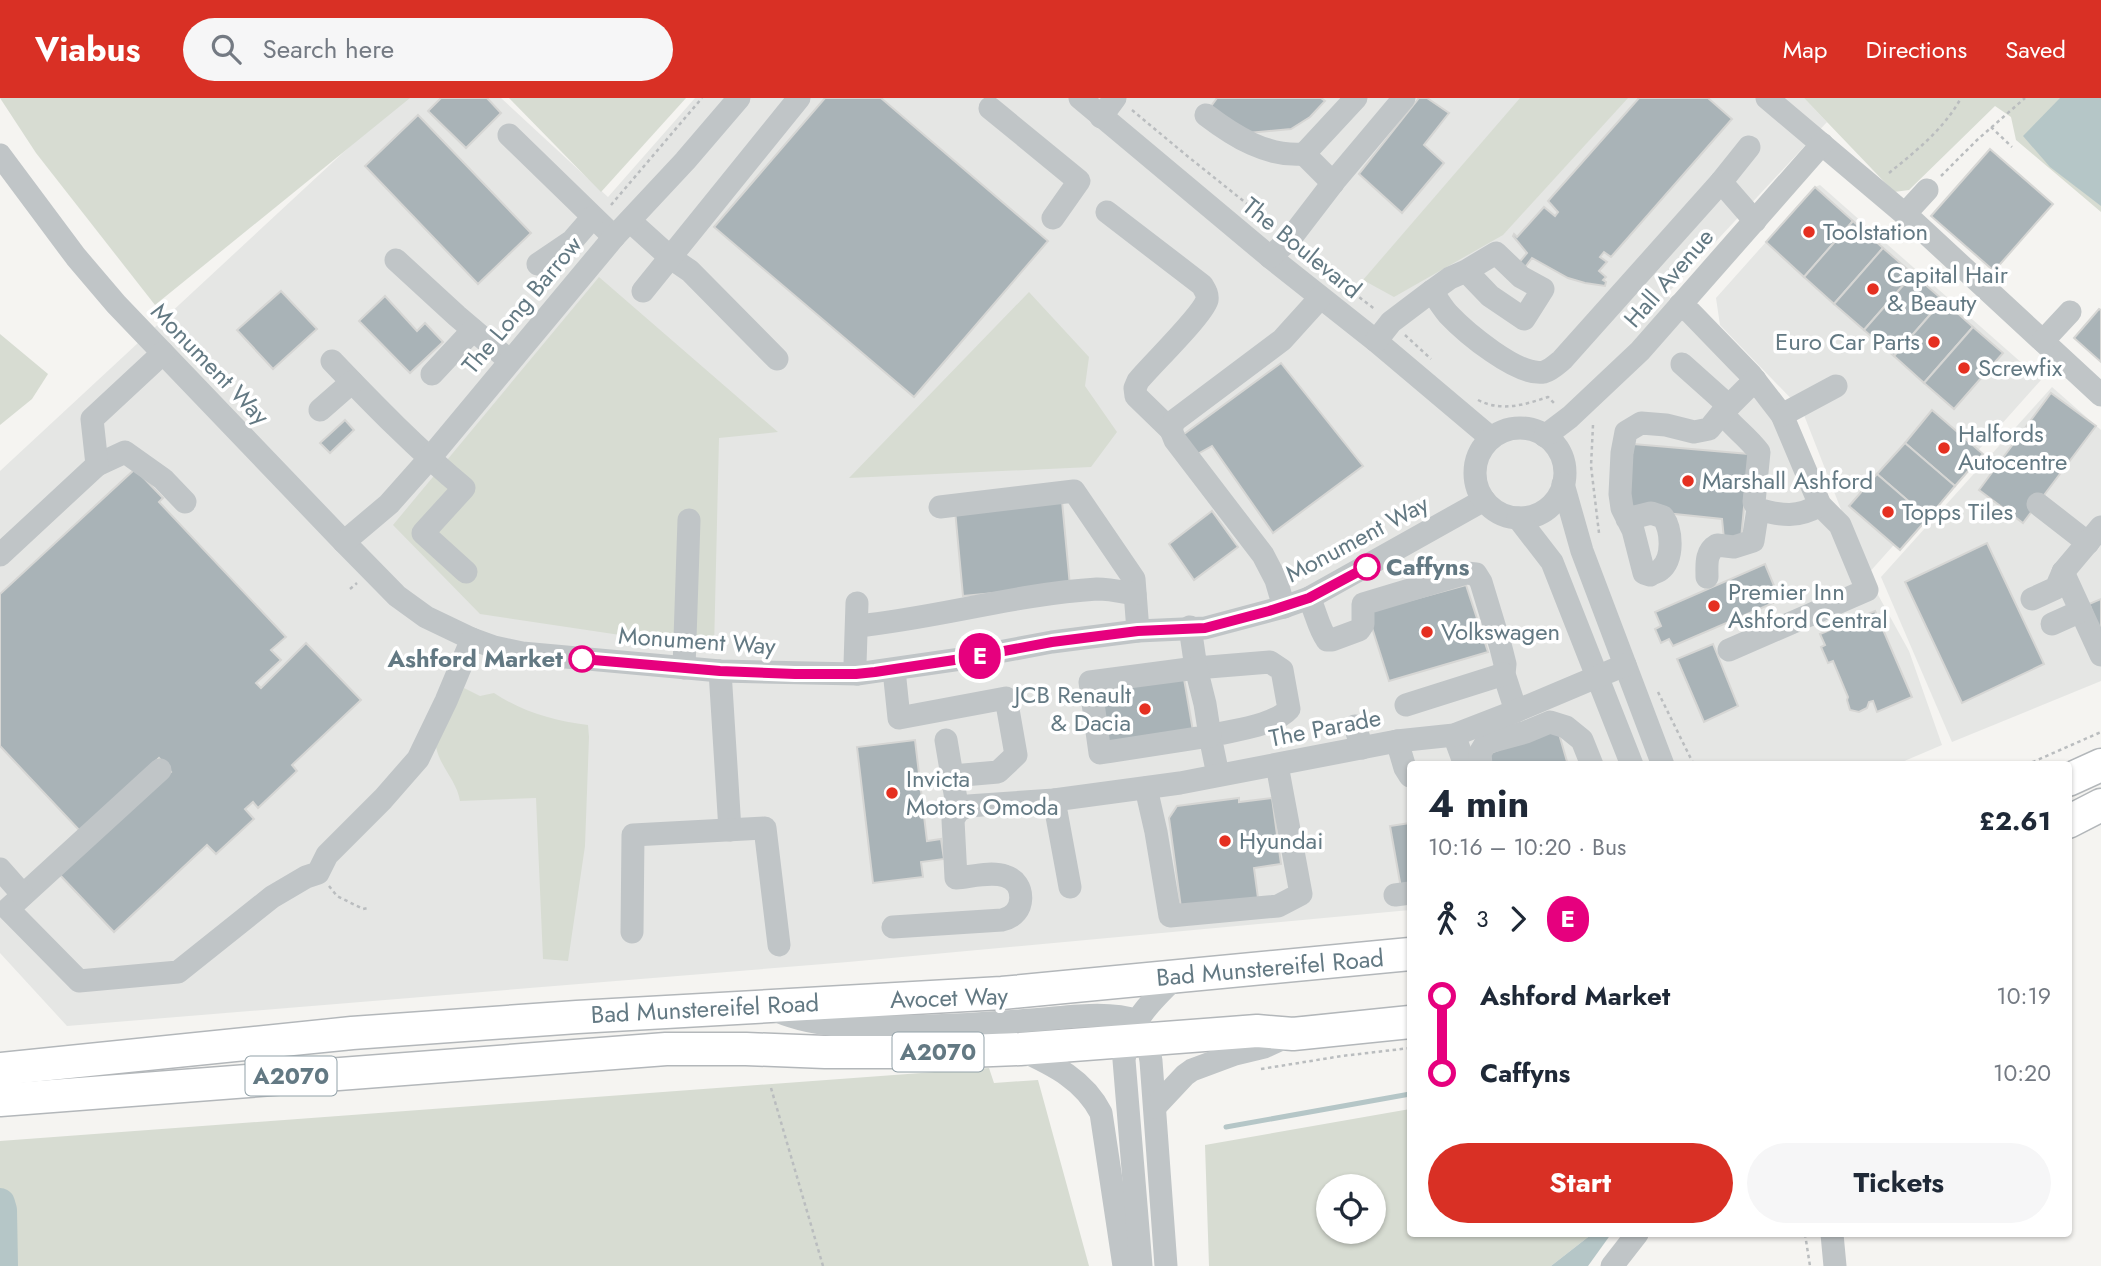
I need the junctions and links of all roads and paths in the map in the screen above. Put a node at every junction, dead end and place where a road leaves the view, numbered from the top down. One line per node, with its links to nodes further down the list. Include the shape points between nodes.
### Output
1 (702, 98): 25 (path)
2 (739, 98): 31 (street, The Long Barrow)
3 (799, 98): 34 (street)
4 (1080, 98): 13 (street, The Boulevard)
5 (1404, 98): 22 (street)
6 (1961, 98): 23 (path, via 1943,124)
7 (2025, 98): 14 (path)
8 (1349, 100): 19 (street)
9 (1771, 101): 16 (street)
10 (989, 102): 28 (street, via 1079,181)
11 (1122, 102): 13 (street); 30 (path)
12 (1206, 115): 19 (street, via 1232,135 1261,147)
13 (1101, 117): 32 (street, The Boulevard)
14 (1991, 127): 18 (path); 24 (path)
15 (509, 135): 25 (street)
16 (1822, 144): 23 (street); 29 (street, Hall Avenue)
17 (1749, 147): 21 (street)
18 (2012, 147)
19 (1304, 154): 22 (street)
20 (0, 155): 48 (street, Monument Way, via 76,257)
21 (1721, 182): 29 (street); 39 (street, via 1552,369 1541,373 1514,365 1471,336)
22 (1333, 183): 32 (street, via 1290,239)
23 (1875, 189): 27 (street)
24 (1927, 190): 27 (street)
25 (600, 212): 31 (street); 36 (street)
26 (1107, 212): 64 (street, via 1202,285 1207,294 1194,319 1135,388 1136,396)
27 (1905, 215): 47 (street)
28 (1053, 218)
29 (1755, 221): 41 (street, Hall Avenue)
30 (1275, 227)
31 (622, 229): 34 (street); 51 (street, The Long Barrow)
32 (1270, 257): 40 (street, The Boulevard)
33 (1312, 257): 43 (path)
34 (671, 258): 38 (street); 49 (street, via 690,271)
35 (396, 260): 44 (street)
36 (538, 264)
37 (1466, 271): 39 (street)
38 (643, 291)
39 (1432, 291): 46 (street)
40 (1320, 298): 46 (street, The Boulevard); 64 (street, via 1282,340 1174,421)
41 (1680, 305): 55 (street); 63 (street, Hall Avenue, via 1640,351)
42 (2070, 312): 47 (street)
43 (1381, 314)
44 (473, 330): 51 (street); 54 (street)
45 (1409, 339): 53 (path)
46 (1376, 341): 66 (street, The Boulevard)
47 (2043, 341): 58 (street)
48 (163, 353): 68 (street, via 92,419); 81 (street, Monument Way)
49 (777, 359)
50 (331, 361): 56 (street)
51 (510, 361): 67 (street, The Long Barrow)
52 (1682, 364): 60 (street)
53 (1439, 367)
54 (432, 374)
55 (1755, 380): 60 (street); 62 (street)
56 (352, 382): 61 (street); 67 (street)
57 (1836, 386): 62 (street)
58 (2101, 394)
59 (1478, 400): 63 (path, via 1511,407 1548,397)
60 (1726, 409): 75 (street, via 1731,425 1759,452 1754,502); 77 (street, via 1709,429 1694,432 1641,423 1626,432 1620,494)
61 (320, 410)
62 (1782, 415): 73 (street)
63 (1570, 417): 65 (street, Hall Avenue); 80 (path, via 1591,428)
64 (1171, 430): 90 (street, via 1263,555)
65 (1545, 436): 66 (street, via 1520,428); 69 (street, via 1559,452)
66 (1491, 438): 70 (street, via 1475,466 1476,486)
67 (429, 459): 81 (street, The Long Barrow, via 389,504); 83 (street, via 464,488 423,533)
68 (97, 465): 71 (street, via 125,452); 82 (street)
69 (1563, 484): 76 (street, via 1547,509); 99 (street, via 1582,551)
70 (1484, 500): 76 (street, via 1503,515); 87 (street, Monument Way)
71 (185, 502)
72 (2038, 504): 79 (street)
73 (1820, 505): 75 (street, via 1795,515); 97 (street, via 1840,525 1867,590)
74 (940, 508): 86 (street, via 1074,491 1134,579)
75 (1758, 509): 85 (street, via 1753,541 1711,549)
76 (1518, 518): 106 (street, via 1552,562)
77 (1628, 519)
78 (689, 520): 100 (street)
79 (2094, 535): 84 (street)
80 (1599, 536)
81 (344, 542): 96 (street, Monument Way, via 397,596 426,617)
82 (0, 555)
83 (466, 572)
84 (2063, 572): 88 (street, via 2056,588); 91 (street)
85 (1707, 577)
86 (1135, 594): 93 (street, via 1100,589); 95 (street)
87 (1309, 598): 90 (street, Monument Way); 105 (street, via 1323,634 1332,640 1359,630 1363,604 1466,573 1476,574 1502,648)
88 (2032, 599)
89 (857, 603): 93 (street)
90 (1284, 607): 94 (street, Monument Way, via 1205,628)
91 (2081, 611): 92 (street); 98 (street)
92 (2052, 624)
93 (856, 626): 104 (street)
94 (1190, 627): 95 (street, Monument Way); 101 (street)
95 (1138, 631): 102 (street, Monument Way)
96 (472, 639): 100 (street, Monument Way, via 522,653); 136 (street, via 418,759 397,785 327,855 318,873 272,897 178,972 79,981 8,909)
97 (1729, 650)
98 (2101, 655)
99 (1625, 665): 106 (street, The Parade); 119 (street)
100 (684, 668): 103 (street, Monument Way)
101 (1196, 668): 112 (street); 112 (street, via 1270,662 1282,670 1289,709 1282,717); 112 (street, via 1090,682 1100,752)
102 (894, 670): 104 (street, Monument Way); 127 (street, via 899,718 1006,698 1016,755 998,772)
103 (720, 671): 104 (street, Monument Way); 132 (street)
104 (856, 674)
105 (1504, 674): 108 (street); 109 (street)
106 (1598, 676): 109 (street, The Parade); 118 (street)
107 (1658, 692): 120 (path)
108 (1406, 705)
109 (1516, 711): 111 (street, The Parade)
110 (2101, 732): 121 (path)
111 (1454, 735): 114 (street, The Parade); 115 (street)
112 (1210, 736): 126 (street)
113 (946, 740): 127 (street)
114 (1397, 741): 122 (street, The Parade, via 1359,737); 125 (street)
115 (1464, 761)
116 (1481, 761): 117 (street, via 1486,743 1550,722 1582,740)
117 (1590, 761)
118 (1630, 761)
119 (1663, 761)
120 (1692, 761)
121 (2035, 761)
122 (1277, 765): 126 (street, The Parade); 129 (street, via 1301,894 1278,906 1170,916)
123 (2101, 765): 128 (highway)
124 (160, 770): 136 (street)
125 (1407, 771)
126 (1218, 775): 129 (street, The Parade)
127 (952, 776): 131 (street)
128 (2072, 778)
129 (1146, 788): 130 (street, The Parade)
130 (1054, 800): 131 (street, The Parade); 135 (street)
131 (963, 808): 138 (street, via 953,820 956,878 1007,876 1021,896 1018,912 1002,920)
132 (730, 830): 139 (street, via 634,835); 140 (street, via 765,828)
133 (0, 869): 136 (street)
134 (326, 883): 137 (path, via 337,896)
135 (1070, 887)
136 (23, 895)
137 (368, 908)
138 (893, 927)
139 (632, 932)
140 (779, 945)
141 (1407, 954): 142 (highway, Bad Munstereifel Road / A2070)
142 (1176, 977): 143 (highway, Bad Munstereifel Road / A2070, via 1002,993); 145 (street, via 1152,1000)
143 (764, 1006): 145 (street, Avocet Way, via 792,1017 848,1026 1124,1016); 149 (highway, Bad Munstereifel Road / A2070, via 352,1033)
144 (1407, 1022): 146 (highway, Bad Munstereifel Road / A2070)
145 (1137, 1033): 146 (highway, Bad Munstereifel Road / A2070); 148 (highway, Bad Munstereifel Road / A2070); 153 (street, via 1152,1061); 159 (street, via 1125,1070)
146 (1293, 1034): 153 (street, via 1192,1070)
147 (1407, 1048): 150 (path)
148 (1020, 1049): 152 (highway, Bad Munstereifel Road / A2070, via 666,1049); 158 (street, via 1068,1073 1101,1113)
149 (0, 1069)
150 (1250, 1071)
151 (771, 1088): 157 (path)
152 (0, 1100)
153 (1155, 1107): 160 (street)
154 (1635, 1237): 161 (street)
155 (1805, 1237): 162 (path)
156 (1832, 1237): 163 (street)
157 (823, 1266)
158 (1124, 1266)
159 (1141, 1266)
160 (1166, 1266)
161 (1612, 1266)
162 (1810, 1266)
163 (1835, 1266)

